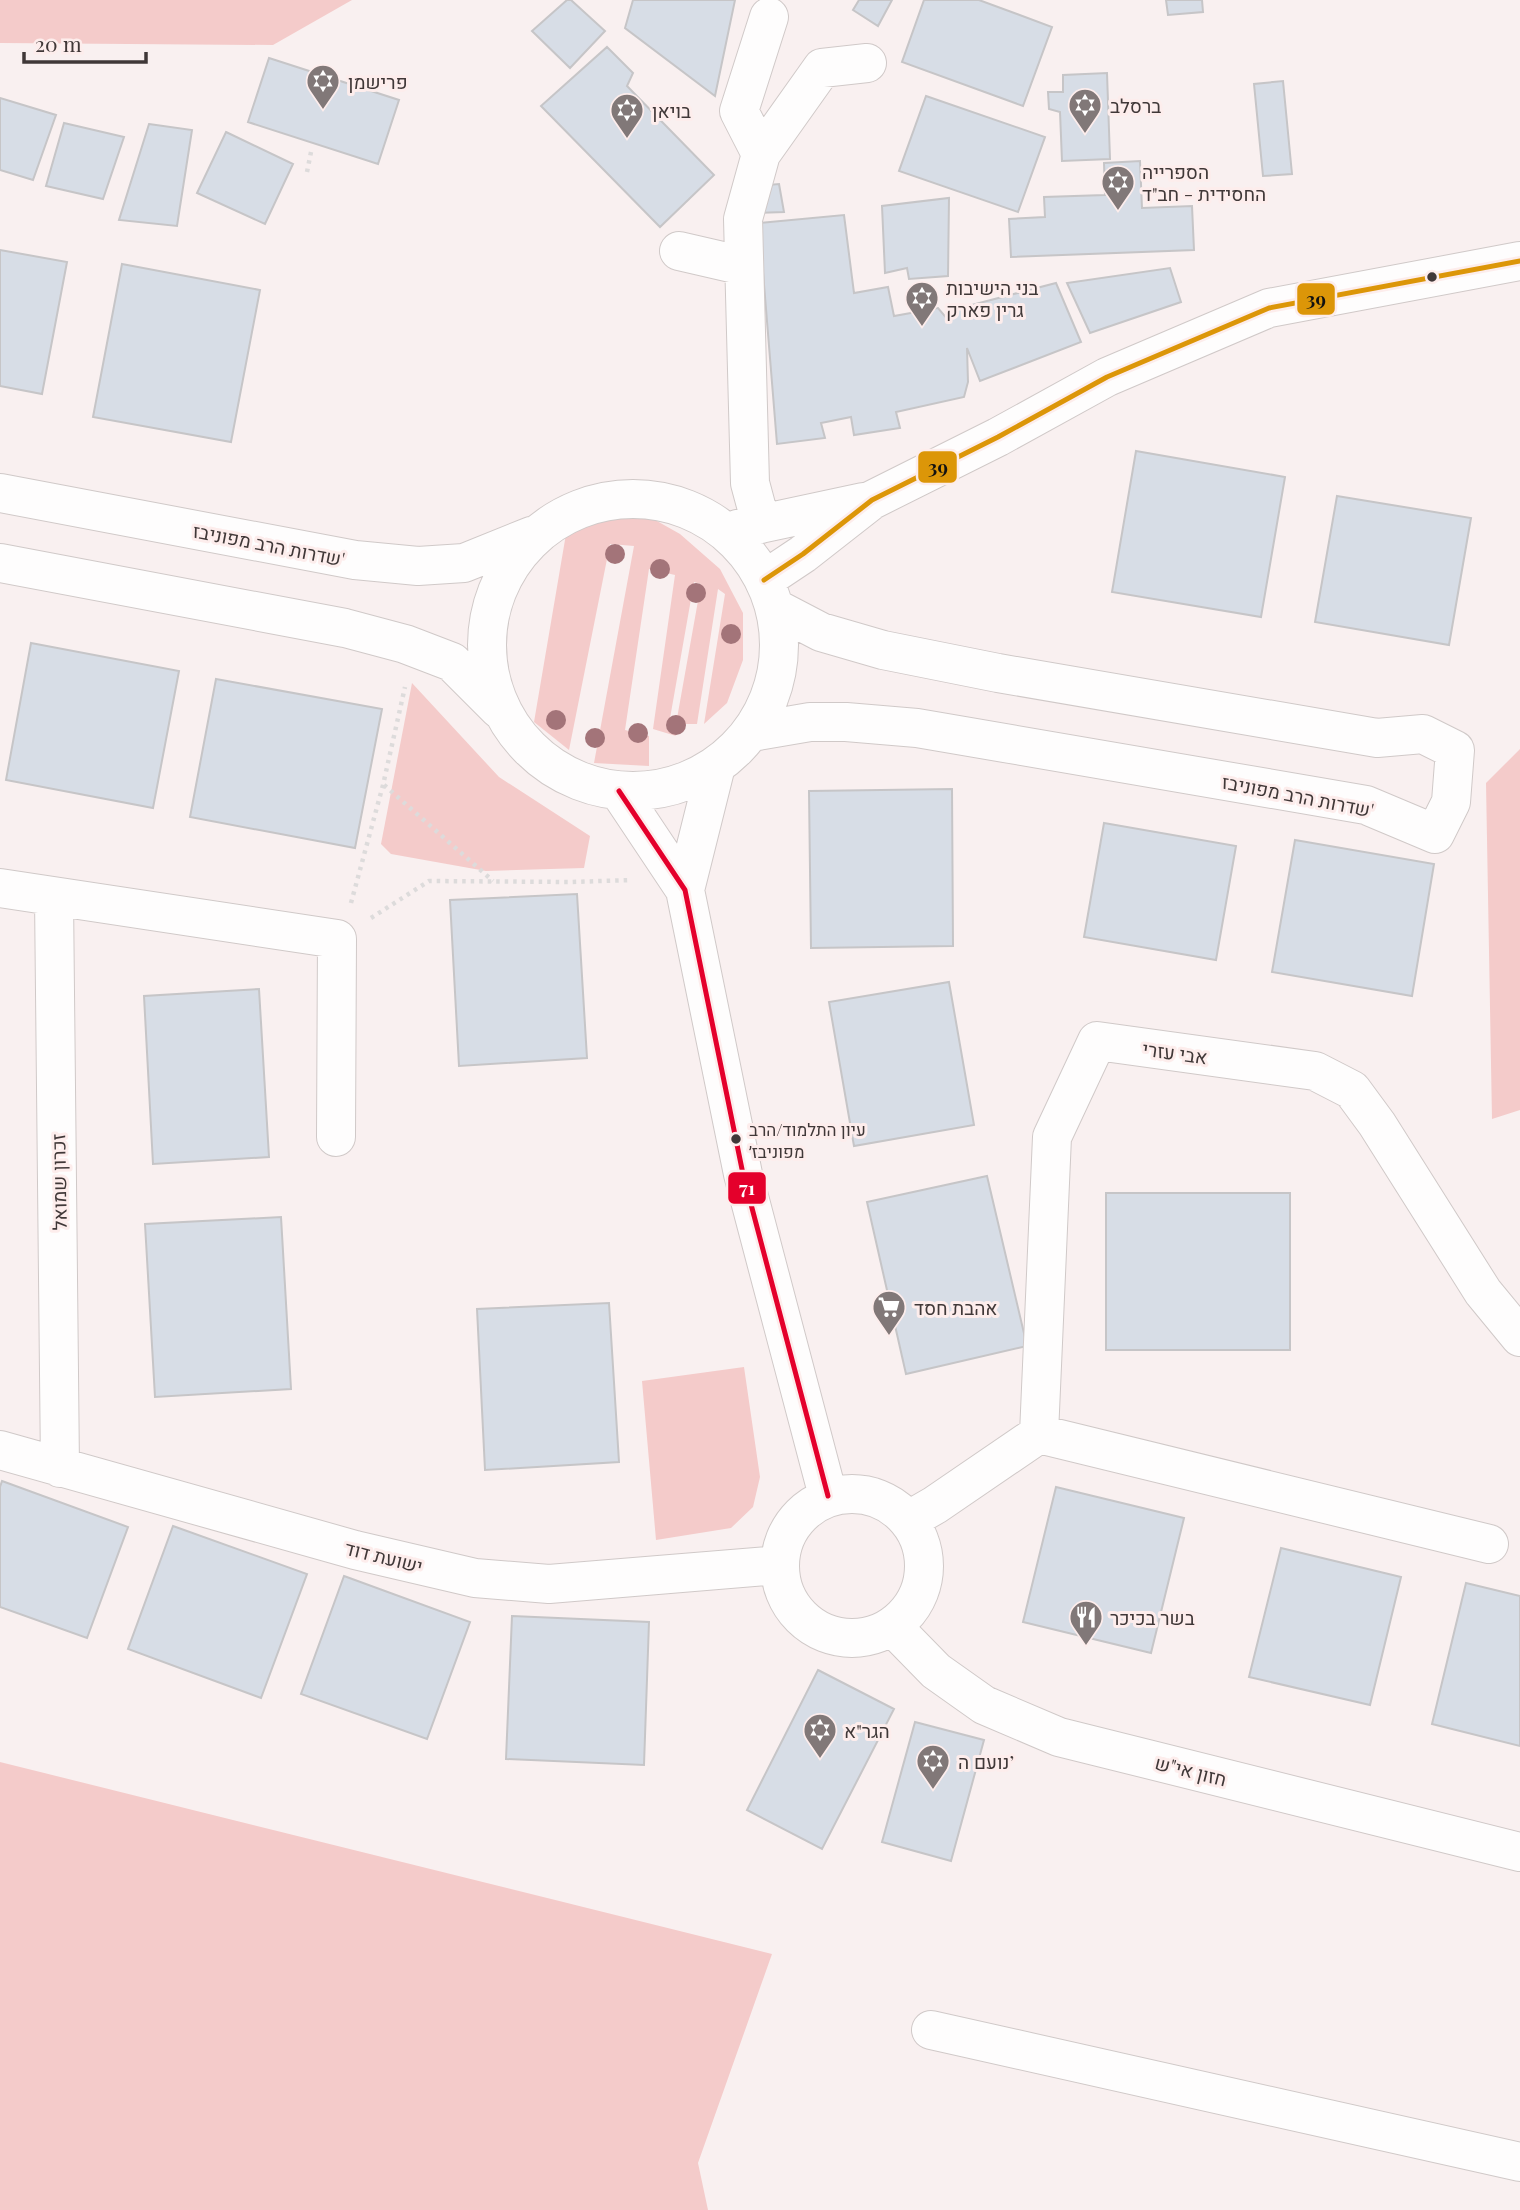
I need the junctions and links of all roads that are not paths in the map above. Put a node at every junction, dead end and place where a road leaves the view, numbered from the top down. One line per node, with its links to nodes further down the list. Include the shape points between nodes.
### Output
1 (769, 17): 3 (street, via 739,111)
2 (867, 63): 3 (street, via 822,68)
3 (761, 154): 6 (street, via 743,219)
4 (679, 251): 6 (street)
5 (1520, 261): 8 (street, via 1269,308 1107,377)
6 (744, 266): 9 (street, via 750,483)
7 (0, 493): 10 (street, שדרות הרב מפוניבז', via 355,560 418,566 464,563)
8 (872, 500): 9 (street); 12 (street, via 803,554)
9 (744, 528): 10 (street, via 661,500 617,498 574,510); 12 (street)
10 (536, 534): 13 (street, via 507,568 489,609 485,643 489,677)
11 (0, 563): 13 (street, via 345,628 405,644 452,662)
12 (769, 594): 14 (street, via 779,622 779,667 765,711); 14 (street, שדרות הרב מפוניבז', via 836,638 883,650 1377,738 1423,734 1455,750 1451,802 1435,834 1366,805 917,728 822,722)
13 (500, 710): 16 (street, via 524,745 563,774 590,786)
14 (752, 732): 15 (street)
15 (716, 766): 16 (street, via 669,787); 18 (street)
16 (619, 791): 18 (street)
17 (0, 888): 19 (street)
18 (685, 890): 25 (street, via 743,1174)
19 (54, 897): 20 (street, via 337,939); 24 (street, זכרון שמואל)
20 (336, 1137)
21 (1520, 1337): 22 (street, אבי עזרי, via 1483,1292 1352,1090 1315,1071 1097,1041 1052,1137)
22 (1039, 1434): 26 (street); 27 (street)
23 (0, 1450): 24 (street, ישועת דוד)
24 (60, 1468): 28 (street, ישועת דוד, via 355,1550 475,1578 549,1584)
25 (828, 1496): 26 (street, via 858,1493 882,1499); 28 (street, via 790,1526)
26 (909, 1520): 29 (street, via 922,1543 925,1571 919,1595)
27 (1489, 1544)
28 (779, 1565): 29 (street, via 783,1591 803,1620 825,1634 864,1638)
29 (892, 1626): 30 (street, חזון אי"ש, via 936,1671 984,1705 1059,1737)
30 (1520, 1852)
31 (931, 2029): 32 (street)
32 (1520, 2162)

